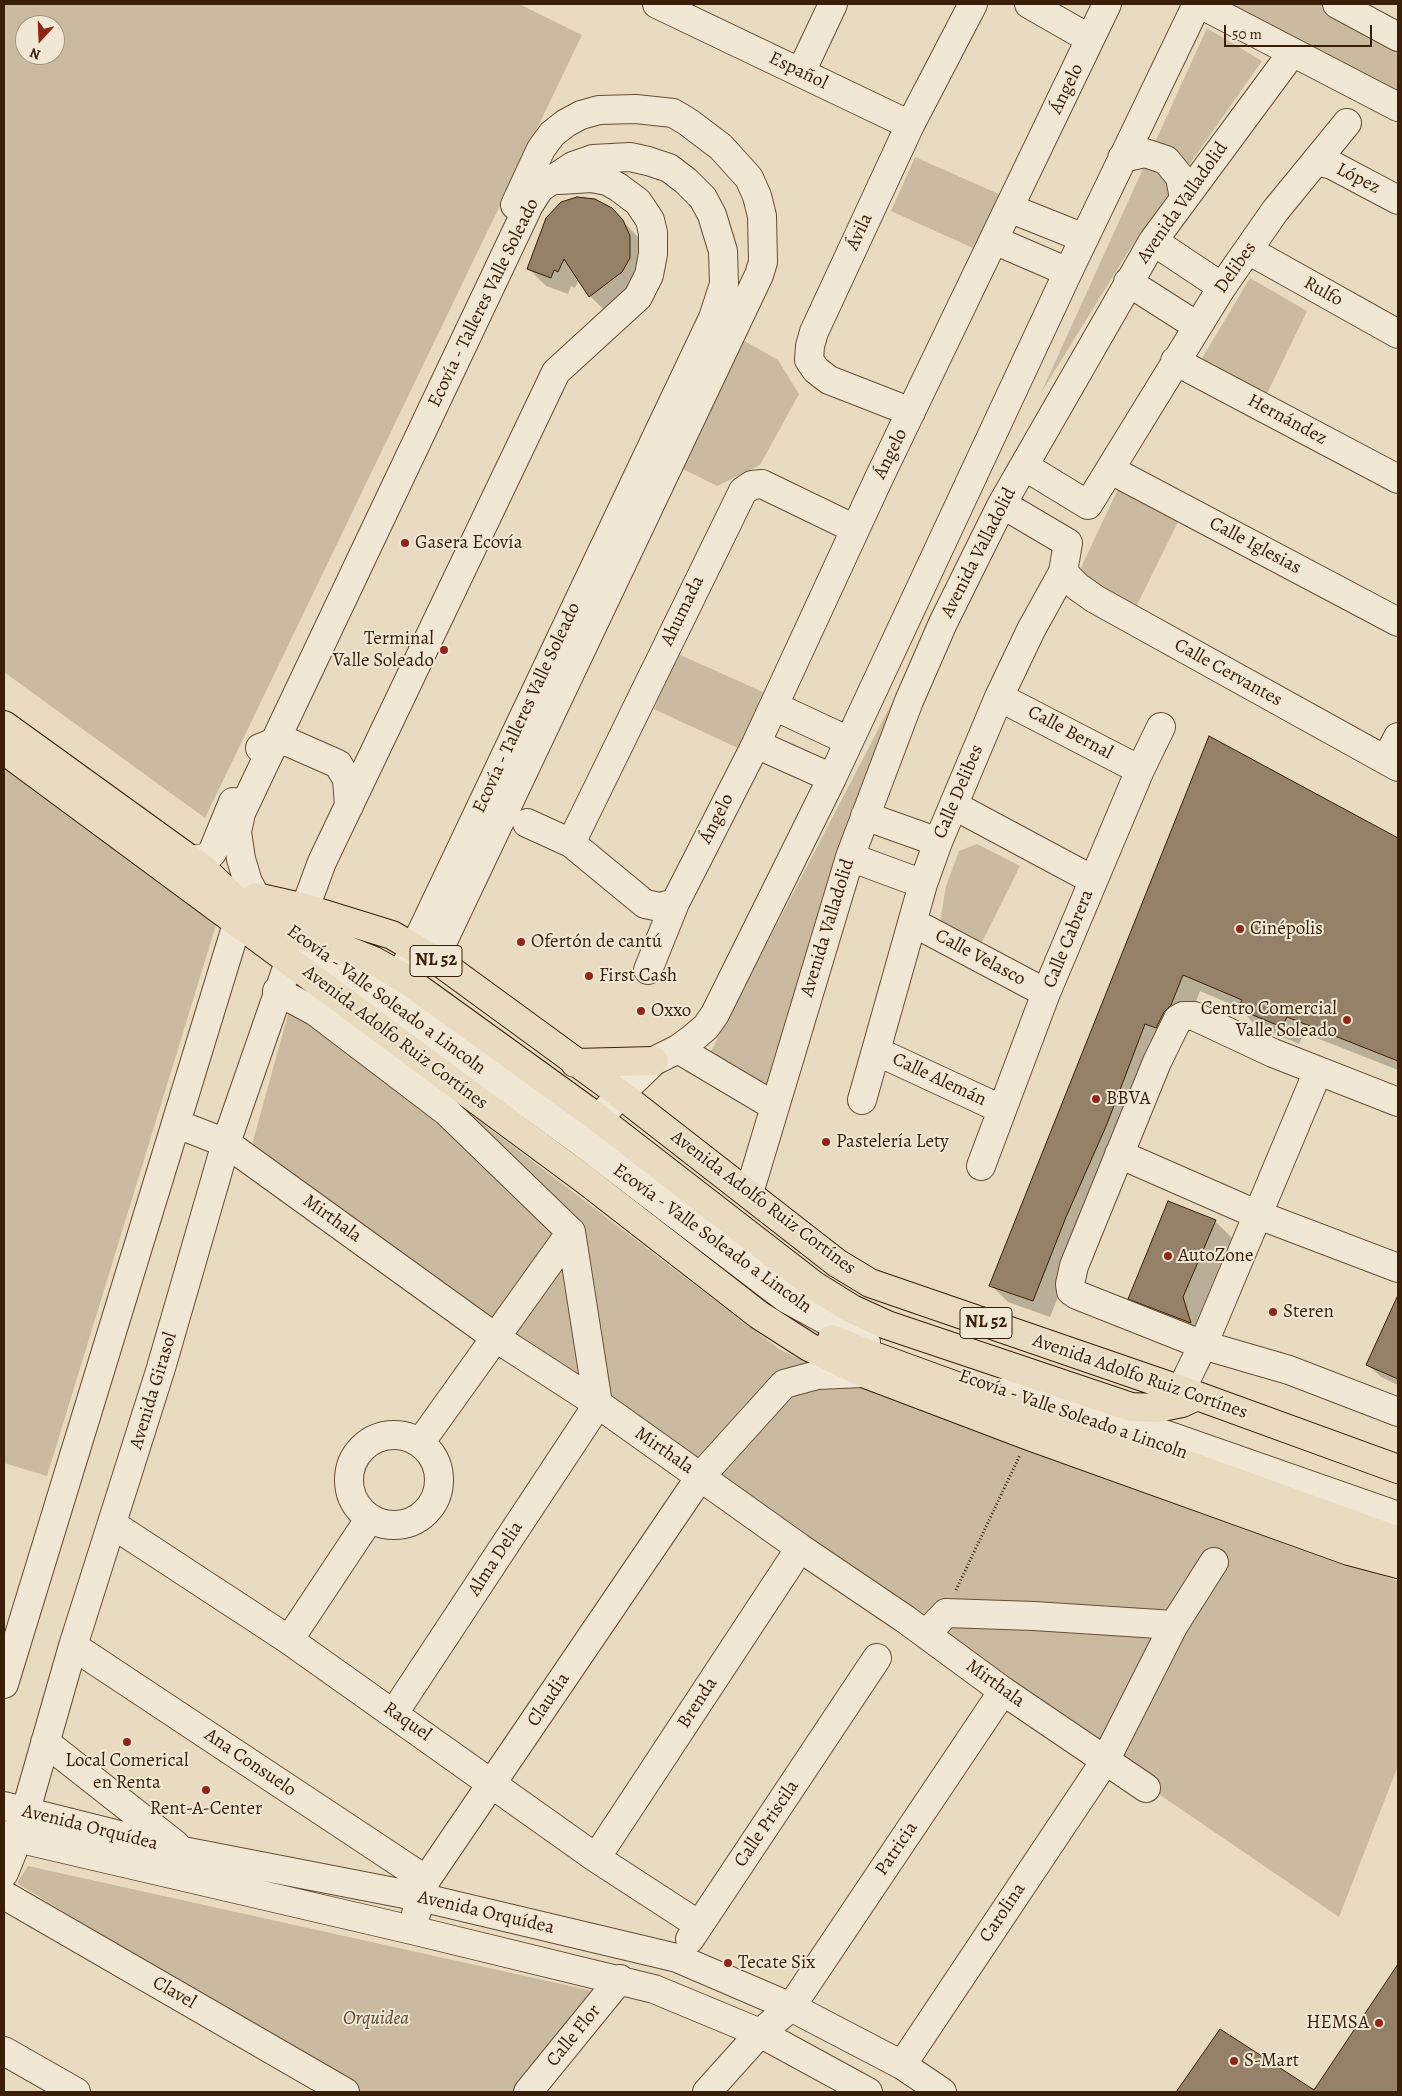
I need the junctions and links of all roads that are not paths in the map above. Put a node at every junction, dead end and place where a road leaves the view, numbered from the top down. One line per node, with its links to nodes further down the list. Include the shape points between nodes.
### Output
1 (657, 4): 8 (street, Español)
2 (833, 4): 12 (street)
3 (973, 4): 15 (street, Ávila)
4 (1028, 4): 10 (street)
5 (1107, 4): 10 (street, Ángelo)
6 (1199, 4): 11 (street); 16 (street, Avenida Valladolid)
7 (1337, 4): 9 (street)
8 (690, 10): 12 (street, Español)
9 (1398, 38)
10 (1090, 39): 21 (street, Ángelo)
11 (1292, 53): 13 (street); 19 (street, Avenida Valladolid)
12 (801, 72): 15 (street, Español)
13 (1398, 107)
14 (1347, 123): 17 (street, Delibes)
15 (910, 125): 32 (street, Ávila, via 814,332 809,360 829,380)
16 (1122, 158): 19 (street, via 1144,153 1166,160 1180,177); 22 (street, Avenida Valladolid)
17 (1316, 161): 20 (street, López, via 1332,165); 25 (street, Delibes)
18 (534, 186): 46 (street, Ecovía - Talleres Valle Soleado, via 540,188); 51 (street, Avenida Girasol, via 592,178 606,181 629,194 650,220 653,248 649,275 638,297 556,372); 69 (street, Ecovía - Talleres Valle Soleado, via 593,159 630,157 669,168 703,198 712,215 723,251 724,284 713,318); 69 (street, via 541,149 552,134 581,115 617,108 673,114 720,146 749,178 762,216 763,262)
19 (1184, 199): 24 (street, Avenida Valladolid)
20 (1398, 200)
21 (1009, 208): 22 (street); 23 (street, Ángelo)
22 (1084, 238): 26 (street, Avenida Valladolid)
23 (994, 240): 26 (street); 32 (street, Ángelo)
24 (1153, 241): 27 (street, Avenida Valladolid); 28 (street)
25 (1248, 250): 28 (street, Delibes); 30 (street, Rulfo)
26 (1068, 272): 44 (street, Avenida Valladolid)
27 (1128, 282): 29 (street); 33 (street, Avenida Valladolid)
28 (1222, 287): 29 (street, Delibes)
29 (1197, 326): 31 (street, Delibes)
30 (1398, 334)
31 (1175, 361): 34 (street, Hernández); 35 (street, Delibes)
32 (911, 412): 37 (street, Ángelo)
33 (1024, 466): 35 (street, via 1088,505); 36 (street, Avenida Valladolid)
34 (1395, 468)
35 (1111, 470): 39 (street, Calle Iglesias)
36 (1002, 504): 38 (street, Calle Delibes, via 1068,543); 53 (street, Avenida Valladolid, via 923,668)
37 (856, 529): 41 (street, Ángelo); 57 (street, Ahumada, via 762,484 752,485 743,491)
38 (1063, 572): 40 (street, Calle Delibes); 48 (street, Calle Cervantes, via 1095,599)
39 (1398, 622)
40 (999, 696): 49 (street, Calle Bernal); 52 (street, Calle Delibes)
41 (774, 706): 44 (street); 45 (street, Ángelo)
42 (4, 725): 59 (main road)
43 (1161, 727): 49 (street, Calle Cabrera)
44 (850, 741): 50 (street, Avenida Valladolid)
45 (756, 744): 50 (street); 64 (street, Ángelo)
46 (266, 746): 51 (street, via 288,742 338,764 347,779); 55 (street); 63 (street, Ecovía - Talleres Valle Soleado, via 238,824)
47 (4, 750): 63 (main road, Avenida Adolfo Ruiz Cortínes / NL 52)
48 (1394, 755)
49 (1140, 770): 61 (street, Calle Cabrera)
50 (832, 778): 74 (street, Avenida Valladolid, via 715,1014 706,1027)
51 (349, 806): 60 (street, Avenida Girasol)
52 (955, 806): 56 (street, Calle Delibes); 61 (street)
53 (864, 816): 56 (street); 58 (street, Avenida Valladolid)
54 (527, 823): 57 (street)
55 (223, 824): 59 (street, via 212,853); 63 (street)
56 (938, 842): 62 (street, Calle Delibes)
57 (571, 843): 64 (street, via 645,904 660,907)
58 (850, 857): 62 (street); 82 (street, Avenida Valladolid)
59 (196, 864): 63 (main road)
60 (320, 867): 65 (street, Avenida Girasol); 67 (street, via 327,897 352,919)
61 (1093, 880): 73 (street, Calle Cabrera)
62 (923, 884): 66 (street, Calle Delibes)
63 (239, 903): 65 (main road, Avenida Adolfo Ruiz Cortínes / NL 52); 68 (main road, Avenida Adolfo Ruiz Cortínes / NL 52); 84 (street)
64 (675, 904): 70 (street, Ángelo)
65 (305, 908): 67 (main road, Avenida Adolfo Ruiz Cortínes / NL 52); 68 (street, Avenida Girasol)
66 (914, 922): 73 (street, Calle Velasco); 75 (street, Calle Delibes)
67 (374, 930): 69 (main road, Avenida Adolfo Ruiz Cortínes / NL 52, via 392,935)
68 (293, 946): 71 (main road, via 344,948); 72 (street, Avenida Girasol); 86 (main road, Avenida Adolfo Ruiz Cortínes / NL 52); 86 (street, Ecovía - Valle Soleado a Lincoln)
69 (424, 954): 71 (street, via 405,967); 77 (main road, Avenida Adolfo Ruiz Cortínes / NL 52)
70 (648, 970)
71 (404, 978): 86 (main road)
72 (277, 991): 85 (street, Avenida Girasol); 91 (street, via 316,1012 446,1111)
73 (1046, 993): 83 (street, Calle Cabrera)
74 (678, 1050): 76 (street, Avenida Valladolid); 82 (street)
75 (876, 1051): 80 (street, Calle Delibes); 83 (street, Calle Alemán)
76 (654, 1061): 77 (main road); 79 (street, Avenida Valladolid)
77 (575, 1063): 79 (main road, Avenida Adolfo Ruiz Cortínes / NL 52)
78 (1318, 1070): 81 (street); 87 (street, via 1194,1016 1183,1016 1178,1019 1157,1062); 90 (street)
79 (620, 1094): 86 (street, Avenida Valladolid); 89 (main road, Avenida Adolfo Ruiz Cortínes / NL 52)
80 (862, 1100)
81 (1398, 1102)
82 (774, 1106): 89 (street, Avenida Valladolid)
83 (1001, 1109): 88 (street, Calle Cabrera)
84 (177, 1124): 85 (street, Mirthala); 118 (street)
85 (226, 1143): 93 (street, Mirthala); 106 (street, Avenida Girasol)
86 (585, 1149): 95 (main road, Avenida Adolfo Ruiz Cortínes / NL 52, via 759,1315); 98 (main road, via 852,1309 887,1326 1131,1407 1157,1408 1182,1403); 104 (street, via 808,1300 881,1335); 107 (street, Ecovía - Valle Soleado a Lincoln, via 787,1299 880,1349); 108 (main road, via 778,1306 824,1335 973,1392); 110 (main road, via 750,1298 809,1336 869,1366 1032,1426)
87 (1119, 1154): 90 (street); 94 (street, via 1074,1266 1071,1290)
88 (981, 1166)
89 (749, 1192): 98 (main road, Avenida Adolfo Ruiz Cortínes / NL 52, via 837,1262 870,1283)
90 (1256, 1214): 92 (street); 94 (street)
91 (571, 1232): 93 (street); 99 (street)
92 (1398, 1268)
93 (496, 1338): 99 (street, Mirthala); 101 (street)
94 (1203, 1345): 98 (street); 100 (street, via 1289,1370)
95 (818, 1351): 96 (main road, Avenida Adolfo Ruiz Cortínes / NL 52); 97 (street, Claudia, via 792,1368)
96 (863, 1373): 97 (street, via 817,1375); 112 (main road, Avenida Adolfo Ruiz Cortínes / NL 52, via 1349,1551)
97 (784, 1384): 103 (street, Claudia)
98 (1189, 1393): 102 (main road, Avenida Adolfo Ruiz Cortínes / NL 52)
99 (598, 1404): 103 (street, Mirthala); 120 (street, Alma Delia)
100 (1398, 1412)
101 (420, 1443): 105 (street, via 430,1452 437,1469 439,1488 435,1500 423,1514 407,1523 394,1525); 105 (street, via 406,1436 390,1435 374,1439 361,1448 352,1462 348,1478 350,1494 358,1508)
102 (1398, 1468)
103 (700, 1477): 109 (street, Mirthala); 123 (street, Claudia)
104 (1398, 1516)
105 (370, 1518): 115 (street)
106 (112, 1524): 115 (street, Raquel); 116 (street, Avenida Girasol)
107 (1398, 1528)
108 (1398, 1541)
109 (800, 1548): 114 (street, Mirthala); 128 (street, Brenda)
110 (1398, 1552)
111 (1214, 1562): 113 (street, Carolina)
112 (1398, 1564)
113 (1174, 1625): 114 (street, via 946,1613); 122 (street, Carolina)
114 (926, 1634): 119 (street, Mirthala)
115 (290, 1640): 120 (street, Raquel)
116 (73, 1646): 121 (street, Avenida Girasol); 130 (street, Ana Consuelo)
117 (877, 1658): 132 (street, Calle Priscila)
118 (4, 1684)
119 (1003, 1691): 122 (street, Mirthala); 137 (street, Patricia)
120 (394, 1713): 123 (street, Raquel)
121 (45, 1742): 125 (street, Avenida Girasol); 127 (street)
122 (1105, 1761): 124 (street, Mirthala); 140 (street, Carolina)
123 (493, 1783): 128 (street, Raquel); 130 (street, Claudia)
124 (1146, 1788)
125 (15, 1809): 126 (street, Avenida Girasol); 127 (street, Avenida Orquídea)
126 (11, 1837): 129 (street, Avenida Girasol); 133 (street, Avenida Orquídea)
127 (184, 1851): 130 (street, Avenida Orquídea)
128 (596, 1858): 132 (street, Raquel)
129 (4, 1873)
130 (423, 1889): 133 (street, Claudia); 134 (street, Avenida Orquídea)
131 (4, 1895): 142 (street, Clavel)
132 (699, 1924): 134 (street, Calle Priscila)
133 (412, 1930): 135 (street, Avenida Orquídea)
134 (677, 1958): 136 (street, Calle Priscila); 137 (street, Avenida Orquídea)
135 (620, 1979): 136 (street, Avenida Orquídea); 143 (street, Calle Flor)
136 (654, 1989): 138 (street, Avenida Orquídea)
137 (791, 2007): 138 (street, Patricia); 140 (street, Avenida Orquídea)
138 (760, 2033): 144 (street, Patricia); 145 (street, Avenida Orquídea)
139 (4, 2051): 141 (street)
140 (902, 2065): 146 (street, Avenida Orquídea)
141 (76, 2092)
142 (345, 2092)
143 (528, 2092)
144 (707, 2092)
145 (868, 2092)
146 (942, 2092)

